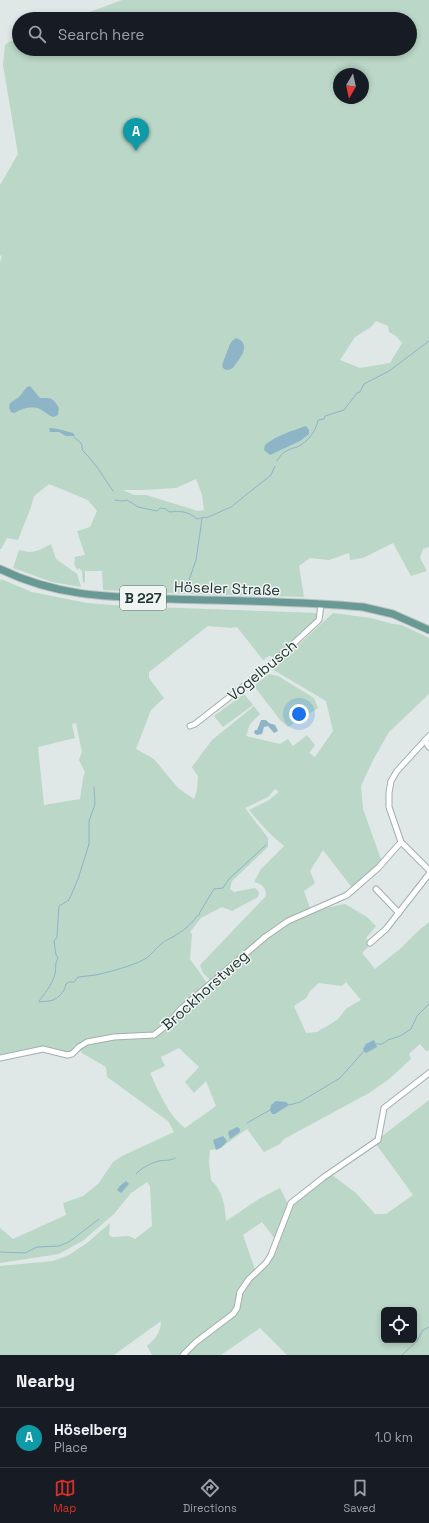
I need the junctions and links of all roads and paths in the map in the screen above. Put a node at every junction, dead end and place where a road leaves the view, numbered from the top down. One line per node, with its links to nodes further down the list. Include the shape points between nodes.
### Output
1 (0, 569): 2 (main road, Höseler Straße / B 227, via 43,587 83,594)
2 (321, 605): 3 (main road, B 227, via 363,607 383,611); 4 (street, Vogelbusch, via 319,620 275,661)
3 (429, 630)
4 (190, 726)
5 (429, 736): 6 (street)
6 (425, 740): 7 (street); 8 (street, via 397,770 388,793 389,807)
7 (429, 747)
8 (401, 842): 9 (street); 14 (street, Brockhorstweg, via 378,868 343,898 288,920 265,937 154,1035 87,1042 67,1055 43,1049)
9 (429, 870)
10 (429, 874): 12 (street)
11 (376, 889): 12 (street)
12 (399, 913): 13 (street)
13 (370, 943)
14 (0, 1058)
15 (427, 1074): 16 (street, via 384,1108 378,1140 291,1203 271,1255 240,1292 233,1314)
16 (183, 1355)

